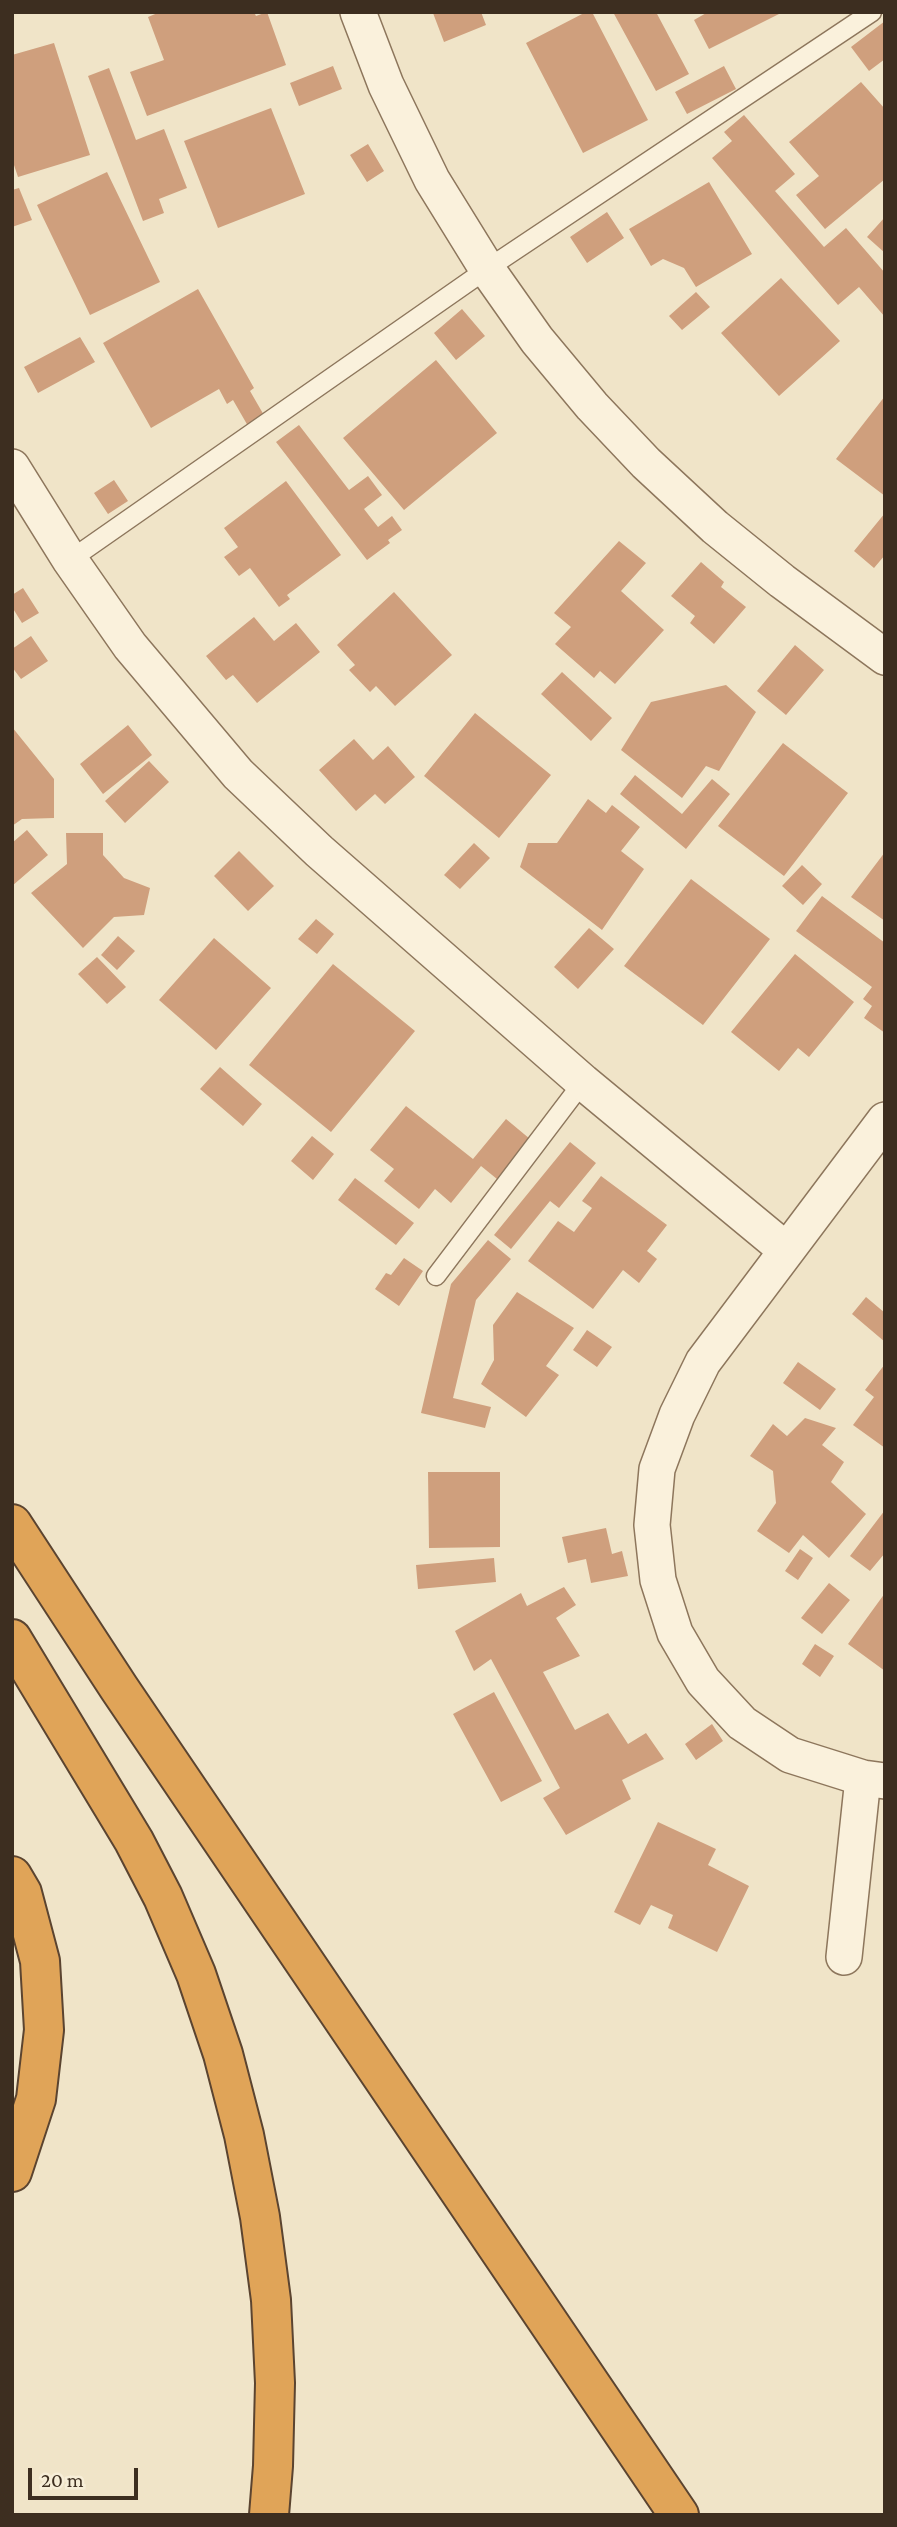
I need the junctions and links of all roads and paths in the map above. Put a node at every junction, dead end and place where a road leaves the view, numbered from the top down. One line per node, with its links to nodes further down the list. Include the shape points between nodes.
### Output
1 (358, 12): 3 (street, via 386,85 432,180)
2 (872, 12): 3 (lane)
3 (487, 269): 5 (lane); 6 (street, via 537,340 646,463 715,527)
4 (12, 467): 5 (street, via 27,503)
5 (70, 560): 7 (street, via 130,646 238,774)
6 (885, 657)
7 (583, 1082): 9 (street); 10 (lane)
8 (885, 1120): 9 (street)
9 (786, 1250): 13 (street, via 703,1363 677,1415 657,1469 652,1525 658,1580 675,1633 703,1681 743,1723 790,1755)
10 (436, 1276)
11 (12, 1524): 18 (highway)
12 (12, 1639): 17 (highway, via 163,1896 223,2054 260,2217 271,2300 275,2383)
13 (874, 1779): 15 (street)
14 (12, 1876): 16 (highway, via 22,1893 40,1961 44,2030 36,2099)
15 (844, 1957)
16 (12, 2172)
17 (269, 2515)
18 (678, 2515)

